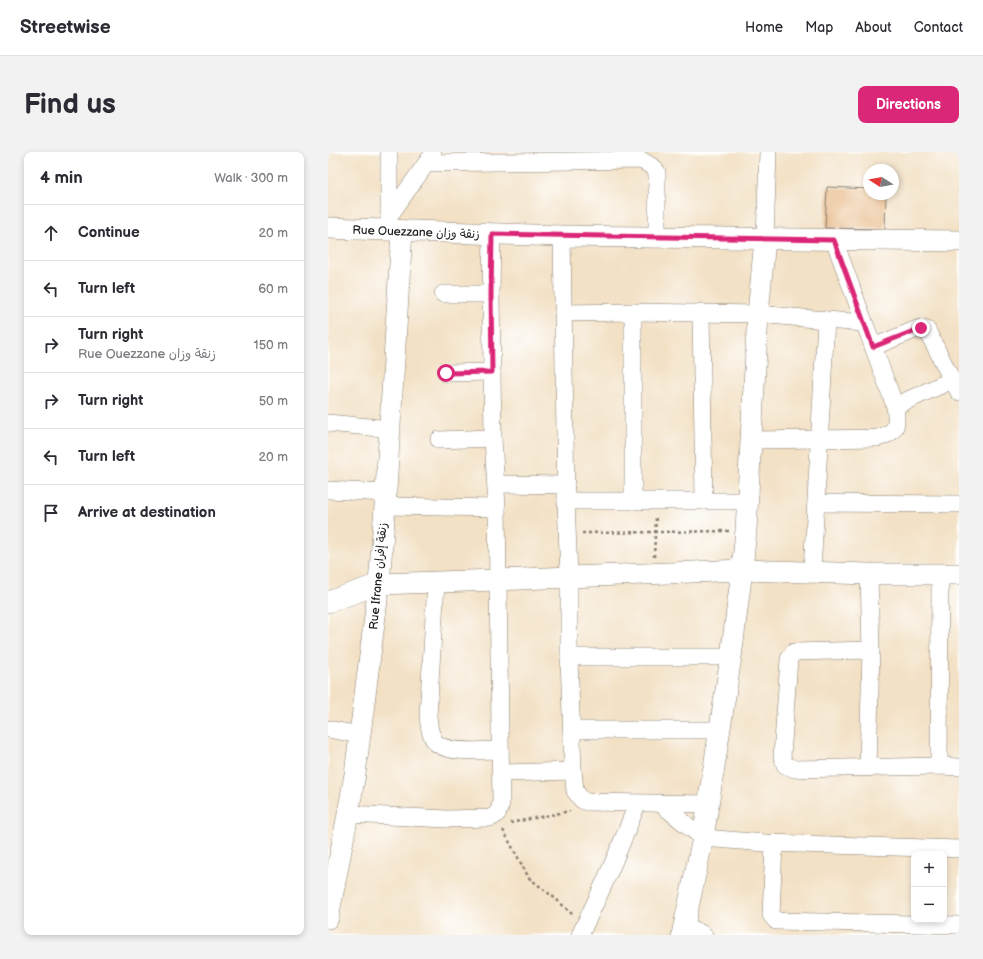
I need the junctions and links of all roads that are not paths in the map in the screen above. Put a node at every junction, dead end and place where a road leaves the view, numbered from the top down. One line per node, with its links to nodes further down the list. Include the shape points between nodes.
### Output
1 (389, 152): 4 (street)
2 (768, 152): 9 (street)
3 (431, 158): 4 (street); 8 (street, via 641,160 653,167 656,172)
4 (393, 226): 5 (street, Rue Ouezzane زنقة وزان); 6 (street, Rue Ouezzane زنقة وزان); 26 (street, Rue Ifrane زنقة إفران)
5 (328, 228)
6 (492, 234): 7 (street, Rue Ouezzane زنقة وزان); 13 (street)
7 (562, 236): 8 (street, Rue Ouezzane زنقة وزان); 16 (street)
8 (657, 237): 9 (street, Rue Ouezzane زنقة وزان)
9 (765, 239): 10 (street, Rue Ouezzane زنقة وزان); 17 (street)
10 (834, 240): 11 (street, Rue Ouezzane زنقة وزان); 19 (street)
11 (959, 241)
12 (443, 294): 13 (street)
13 (491, 294): 21 (street)
14 (633, 312): 15 (street); 16 (street); 35 (street)
15 (701, 312): 17 (street); 36 (street)
16 (563, 313): 33 (street)
17 (758, 314): 18 (street); 30 (street)
18 (826, 320): 19 (street); 28 (street)
19 (864, 322): 20 (street)
20 (873, 347): 23 (street, via 917,329 927,330); 24 (street)
21 (492, 372): 22 (street); 27 (street)
22 (446, 373)
23 (954, 377): 24 (street)
24 (895, 406): 28 (street, via 898,421 888,435 877,438)
25 (328, 423): 26 (street)
26 (390, 429): 34 (street, Rue Ifrane زنقة إفران)
27 (493, 438): 29 (street); 31 (street)
28 (819, 439): 30 (street); 38 (street)
29 (439, 440)
30 (752, 440): 37 (street)
31 (496, 484): 33 (street); 40 (street)
32 (328, 490): 34 (street)
33 (566, 493): 35 (street); 45 (street)
34 (385, 500): 40 (street); 48 (street, Rue Ifrane زنقة إفران)
35 (633, 501): 36 (street)
36 (704, 501): 37 (street)
37 (748, 501): 41 (street)
38 (816, 503): 39 (street); 42 (street)
39 (959, 504)
40 (497, 508): 46 (street)
41 (742, 570): 42 (street); 45 (street); 52 (street)
42 (812, 572): 43 (street)
43 (869, 574): 44 (street); 50 (street)
44 (950, 574): 58 (street)
45 (570, 576): 46 (street); 51 (street)
46 (497, 580): 47 (street); 57 (street)
47 (436, 583): 48 (street); 57 (street, via 428,716 430,732 434,741 445,748)
48 (378, 584): 49 (street); 56 (street, Rue Ifrane زنقة إفران)
49 (328, 602)
50 (871, 650): 60 (street); 60 (street, via 794,652 789,659 782,756 785,765 795,769)
51 (569, 657): 52 (street); 54 (street)
52 (731, 657): 55 (street)
53 (328, 729): 56 (street)
54 (572, 730): 55 (street); 61 (street)
55 (720, 730): 65 (street)
56 (360, 735): 66 (street, Rue Ifrane زنقة إفران)
57 (500, 750): 62 (street)
58 (938, 766): 59 (street); 60 (street)
59 (959, 767)
60 (868, 768)
61 (573, 771): 62 (street); 63 (street, via 576,791 582,800)
62 (501, 773): 66 (street, via 498,820)
63 (637, 804): 64 (street); 73 (street, via 619,852)
64 (661, 804): 65 (street); 67 (street)
65 (709, 804): 67 (street)
66 (348, 814): 70 (street, Rue Ifrane زنقة إفران)
67 (703, 838): 68 (street); 72 (street)
68 (774, 843): 69 (street); 71 (street, via 771,915 776,921)
69 (959, 849)
70 (328, 918)
71 (959, 925)
72 (684, 930): 74 (street)
73 (581, 932)
74 (704, 935)

